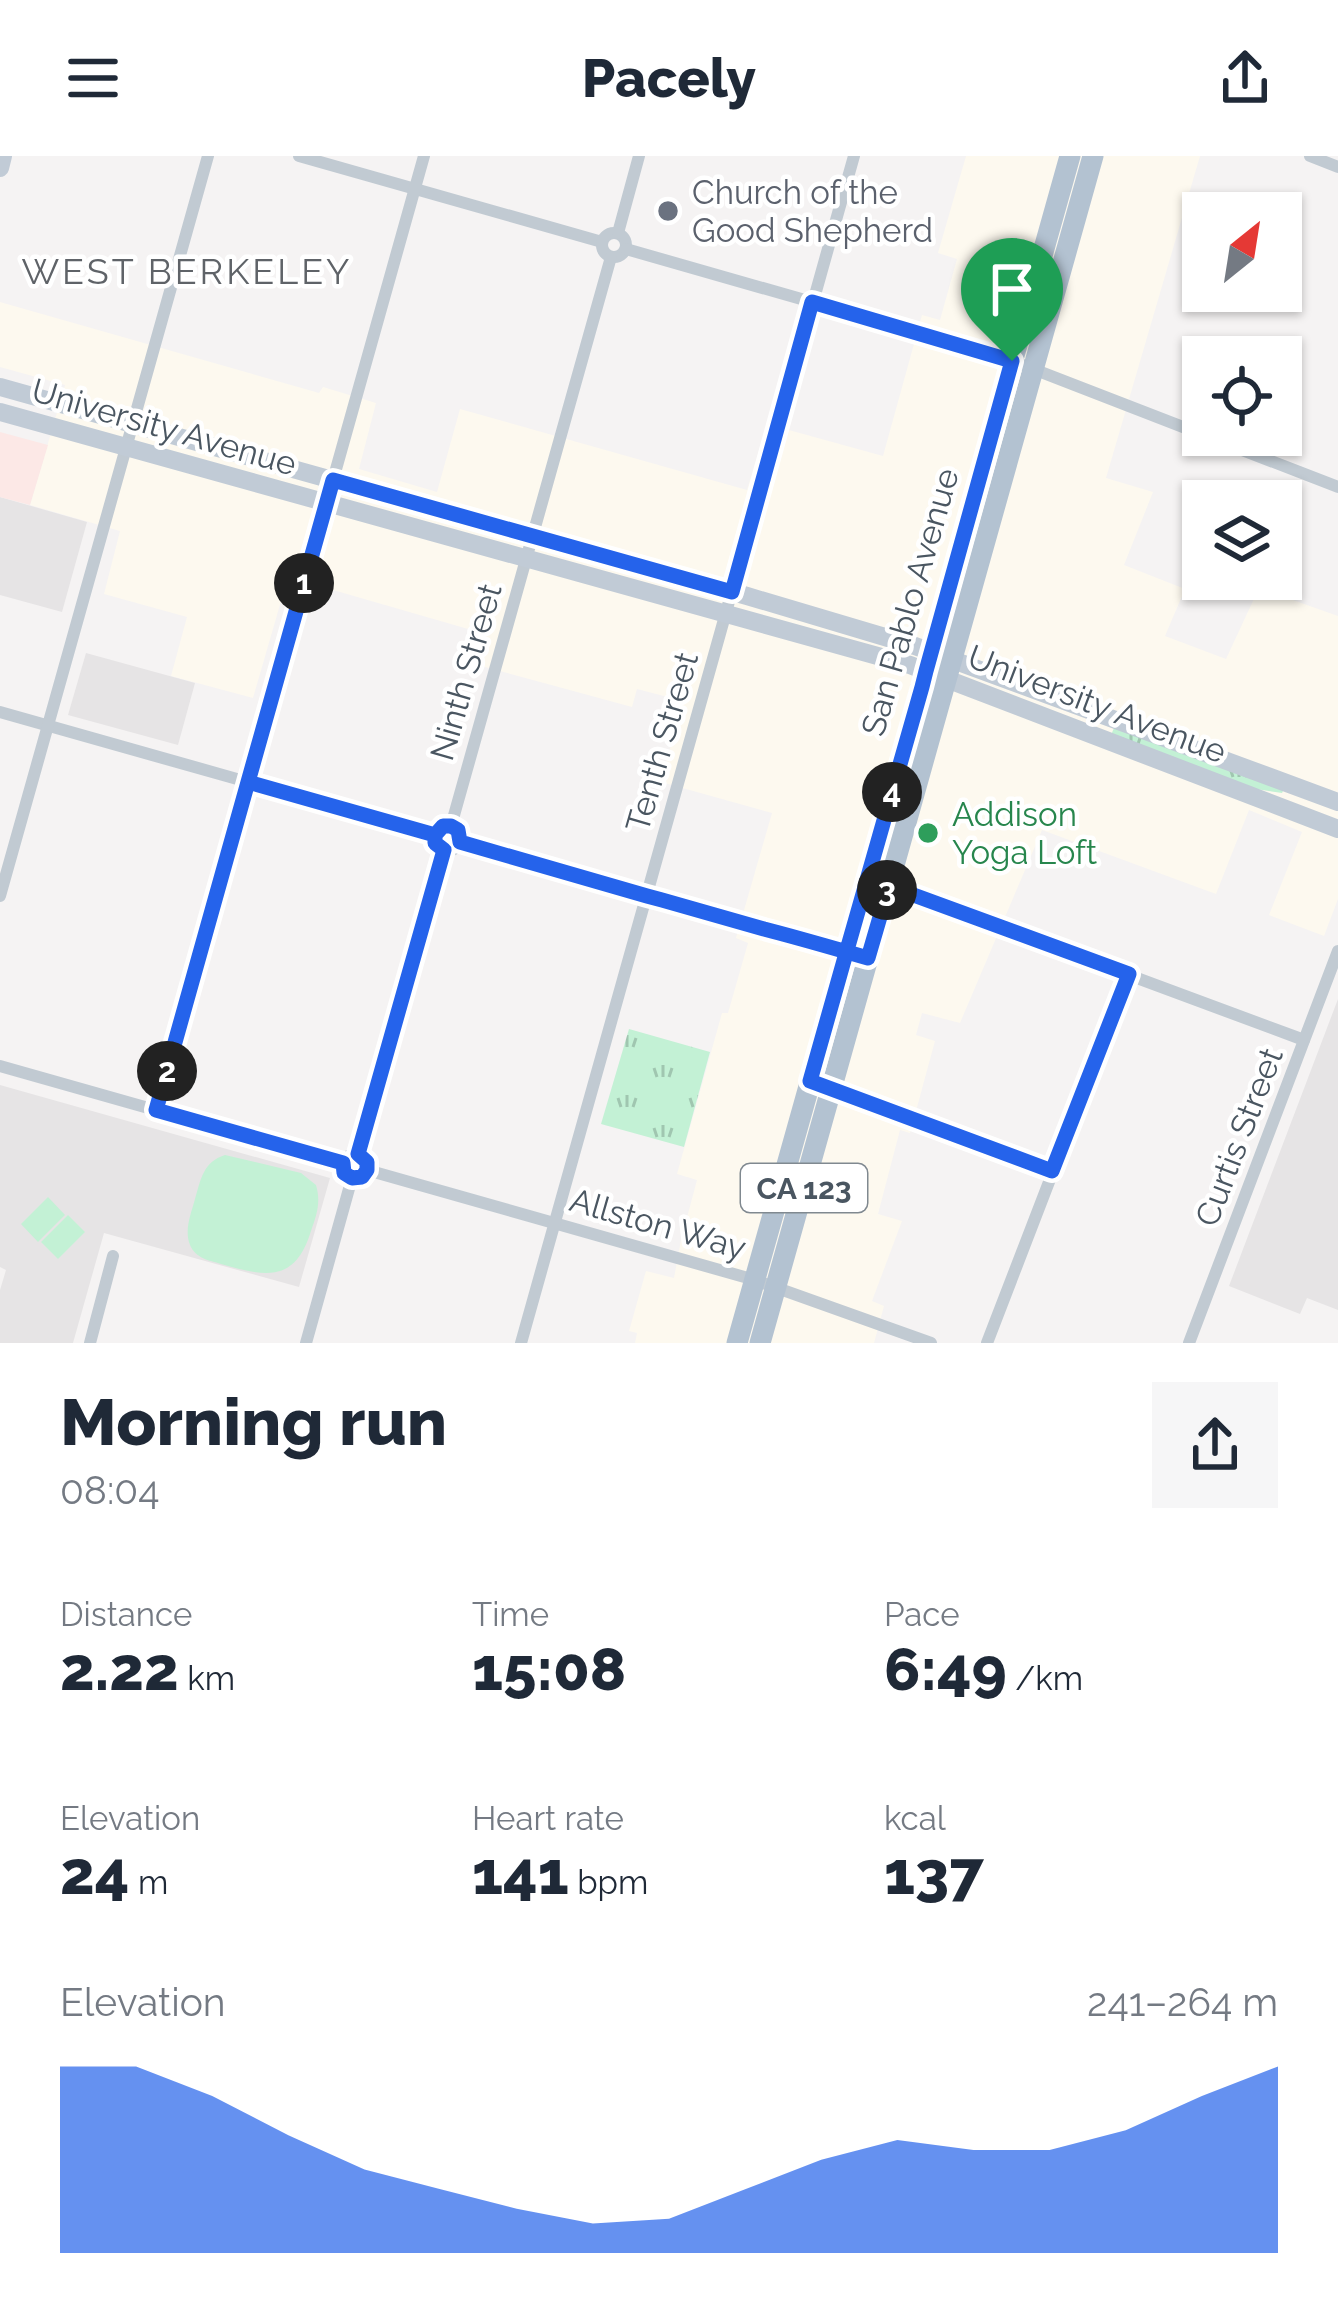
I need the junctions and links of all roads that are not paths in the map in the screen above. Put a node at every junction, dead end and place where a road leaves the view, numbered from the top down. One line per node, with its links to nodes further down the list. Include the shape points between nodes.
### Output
1 (3, 156): 11 (main road)
2 (208, 156): 22 (street)
3 (299, 156): 12 (street)
4 (424, 156): 12 (street)
5 (639, 156): 13 (street)
6 (854, 156): 17 (street, Tenth Street)
7 (1070, 156): 18 (main road, San Pablo Avenue / CA 123)
8 (1093, 156): 19 (main road, San Pablo Avenue / CA 123)
9 (1310, 156): 10 (street)
10 (1338, 167)
11 (0, 168)
12 (415, 189): 14 (street); 24 (street)
13 (618, 233): 14 (street); 15 (street)
14 (602, 242): 16 (street)
15 (626, 249): 16 (street); 17 (street)
16 (611, 256): 27 (street, Ninth Street)
17 (812, 302): 18 (street); 29 (street, Tenth Street)
18 (1012, 361): 19 (street); 31 (main road, San Pablo Avenue / CA 123)
19 (1034, 371): 25 (street); 31 (main road, San Pablo Avenue / CA 123)
20 (0, 387): 22 (main road, University Avenue)
21 (0, 412): 23 (main road, University Avenue)
22 (133, 424): 23 (street); 24 (main road, University Avenue)
23 (126, 447): 26 (main road, University Avenue); 33 (street)
24 (333, 480): 26 (street); 27 (main road, University Avenue)
25 (1338, 487)
26 (326, 504): 28 (main road, University Avenue); 34 (street)
27 (533, 536): 28 (street, Ninth Street); 29 (main road, University Avenue)
28 (526, 560): 30 (main road, University Avenue); 36 (street, Ninth Street)
29 (732, 592): 30 (street, Tenth Street); 31 (main road, University Avenue)
30 (725, 616): 31 (main road, University Avenue); 43 (street, Tenth Street)
31 (939, 665): 35 (main road, University Avenue); 37 (main road, University Avenue); 41 (main road, San Pablo Avenue / CA 123); 45 (main road, San Pablo Avenue / CA 123)
32 (0, 712): 33 (street)
33 (48, 726): 34 (street); 42 (street)
34 (248, 782): 38 (street); 51 (street)
35 (1338, 802)
36 (451, 826): 38 (street); 39 (street)
37 (1338, 829)
38 (435, 835): 40 (street)
39 (460, 842): 40 (street); 43 (street)
40 (444, 850): 52 (street)
41 (889, 886): 45 (main road, San Pablo Avenue / CA 123); 46 (street)
42 (0, 896)
43 (647, 896): 45 (street); 57 (street, Tenth Street)
44 (1338, 951): 47 (street, Curtis Street)
45 (857, 955): 49 (main road, San Pablo Avenue / CA 123); 50 (main road, San Pablo Avenue / CA 123)
46 (1129, 974): 47 (street); 55 (street)
47 (1304, 1040): 67 (street, Curtis Street)
48 (0, 1066): 51 (street)
49 (810, 1081): 50 (street); 59 (main road, San Pablo Avenue / CA 123)
50 (833, 1088): 55 (street); 59 (main road, San Pablo Avenue / CA 123)
51 (156, 1110): 53 (street)
52 (358, 1154): 53 (street); 54 (street)
53 (343, 1163): 56 (street)
54 (367, 1170): 56 (street); 57 (street, Allston Way)
55 (1052, 1171): 66 (street)
56 (352, 1178): 61 (street)
57 (555, 1222): 59 (street, Allston Way); 62 (street, Tenth Street)
58 (113, 1256): 60 (street)
59 (766, 1284): 63 (main road, San Pablo Avenue / CA 123); 64 (main road, San Pablo Avenue / CA 123); 65 (street, Allston Way)
60 (90, 1343)
61 (306, 1343)
62 (521, 1343)
63 (737, 1343)
64 (760, 1343)
65 (931, 1343)
66 (987, 1343)
67 (1189, 1343)

